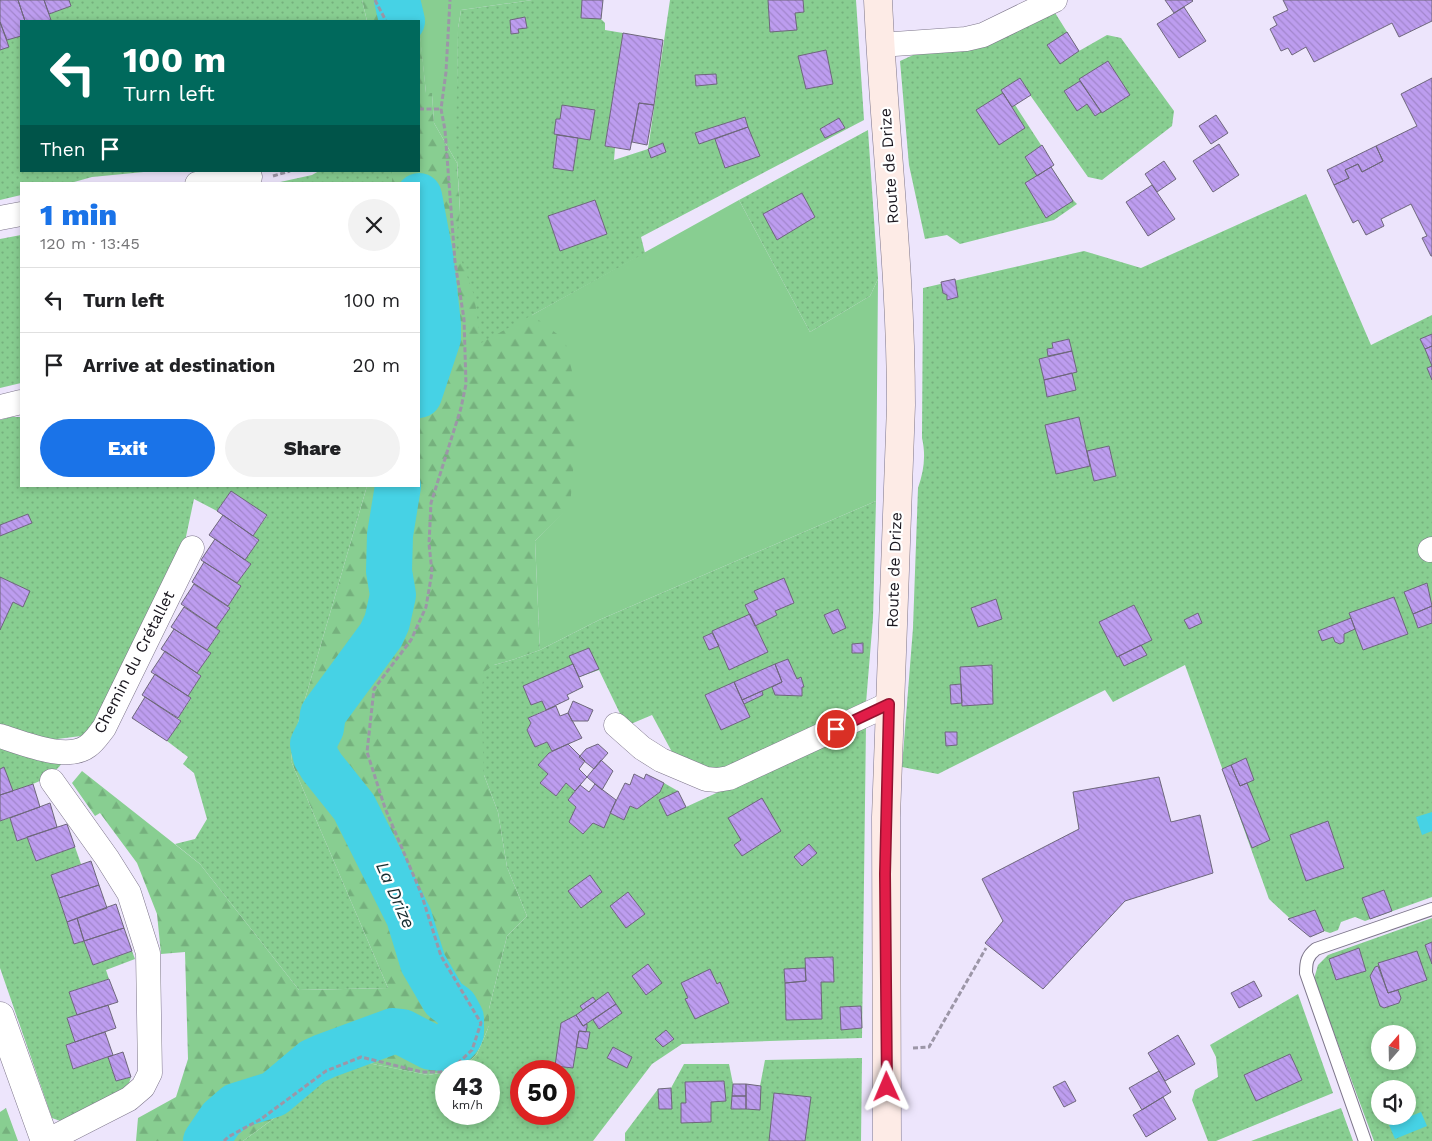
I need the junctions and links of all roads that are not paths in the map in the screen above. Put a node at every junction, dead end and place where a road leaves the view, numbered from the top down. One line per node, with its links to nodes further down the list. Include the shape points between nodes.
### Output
1 (878, 0): 3 (main road, Route de Drize)
2 (1055, 0): 3 (street, via 983,35)
3 (880, 45): 11 (main road, Route de Drize, via 897,262 901,362)
4 (250, 177): 5 (street)
5 (212, 182)
6 (20, 214): 7 (street)
7 (0, 218)
8 (20, 402): 9 (street)
9 (0, 407)
10 (192, 548): 13 (street, Chemin du Crétallet, via 104,728 95,740 77,752 61,752)
11 (889, 704): 12 (street, via 729,778 717,780 706,779 661,760); 18 (main road, Route de Drize, via 885,896)
12 (616, 725)
13 (0, 736)
14 (52, 781): 17 (street, via 129,893 148,954 150,1073 143,1086 129,1099)
15 (1432, 909): 19 (lane, via 1316,949 1306,963 1306,973)
16 (0, 1016): 17 (street)
17 (46, 1141)
18 (887, 1141)
19 (1365, 1141)

